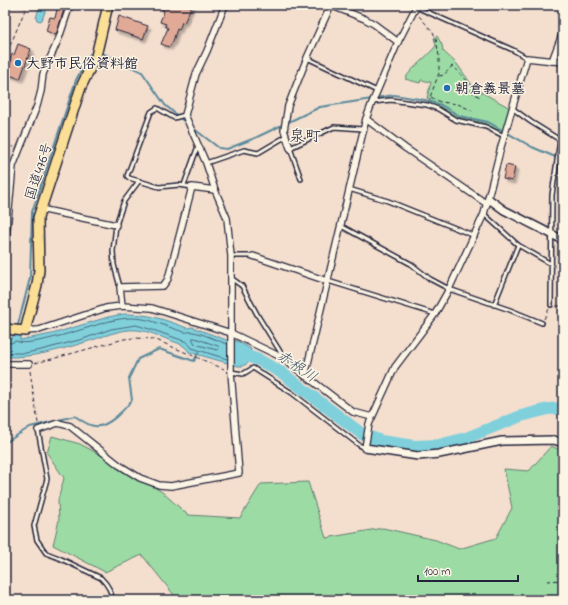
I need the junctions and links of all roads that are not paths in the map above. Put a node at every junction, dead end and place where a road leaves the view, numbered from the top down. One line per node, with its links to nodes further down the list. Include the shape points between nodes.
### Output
1 (70, 5): 38 (street, via 43,74 37,106 13,166)
2 (108, 5): 30 (highway, 国道476号, via 96,56 81,87)
3 (224, 5): 15 (street, via 196,74)
4 (330, 5): 7 (street, via 370,21); 8 (street)
5 (416, 8): 7 (street); 9 (lane)
6 (563, 32): 10 (street)
7 (398, 42): 12 (street)
8 (307, 58): 12 (lane); 19 (street, via 288,106)
9 (527, 58): 10 (street); 14 (street)
10 (552, 61): 11 (street)
11 (563, 62)
12 (377, 91): 13 (street)
13 (372, 103): 16 (street); 18 (lane, via 391,100 427,105 456,120 486,127)
14 (512, 108): 18 (street); 34 (lane, via 560,140 552,195)
15 (185, 115): 20 (street); 24 (lane, via 174,118 157,108 151,112 127,176)
16 (366, 119): 17 (street); 29 (street, via 405,148)
17 (364, 128): 21 (lane, via 334,127); 27 (street)
18 (504, 136): 29 (street)
19 (285, 137): 21 (street); 22 (lane, via 258,153 244,150)
20 (198, 146): 22 (street); 25 (lane)
21 (290, 148): 23 (lane)
22 (206, 163): 28 (street)
23 (301, 179)
24 (139, 181): 25 (lane, via 159,187); 32 (lane, via 124,201)
25 (184, 185): 26 (lane)
26 (192, 187): 28 (street); 44 (street, via 168,279 163,286)
27 (349, 189): 33 (street); 35 (lane, via 388,201)
28 (215, 190): 39 (street, via 227,218)
29 (488, 202): 31 (street); 34 (street)
30 (40, 209): 32 (street); 52 (highway, 国道476号, via 40,270)
31 (484, 214): 35 (street); 37 (lane)
32 (116, 225): 44 (lane, via 113,251)
33 (340, 226): 43 (street); 45 (lane, via 411,264 430,279)
34 (552, 234): 36 (street); 41 (lane)
35 (475, 236): 45 (street)
36 (563, 240)
37 (518, 245): 41 (lane); 46 (lane)
38 (5, 251)
39 (231, 256): 40 (lane); 42 (street)
40 (253, 256): 43 (street)
41 (551, 264): 48 (lane)
42 (231, 278): 53 (street); 54 (lane, via 242,286)
43 (327, 281): 49 (lane); 58 (street)
44 (120, 287): 47 (street)
45 (449, 289): 46 (lane); 49 (street)
46 (494, 304): 50 (lane)
47 (122, 306): 52 (street, via 106,308 39,330); 53 (street, via 152,308)
48 (551, 306)
49 (435, 314): 59 (street, via 395,367)
50 (542, 323)
51 (5, 329): 52 (highway)
52 (25, 331)
53 (231, 336): 54 (street); 57 (street)
54 (281, 357): 58 (street)
55 (5, 364): 56 (street)
56 (29, 364)
57 (231, 370): 60 (street, via 239,473 171,486 159,485 140,478 119,465 70,426 58,423); 62 (lane, via 243,374 253,368 292,393 358,445)
58 (306, 376): 59 (street, via 353,412)
59 (372, 417): 62 (street)
60 (38, 430): 63 (lane, via 47,479 34,526 37,540 46,553 101,578 112,593)
61 (563, 442): 62 (street, via 502,441 418,456)
62 (366, 446)
63 (112, 600)

